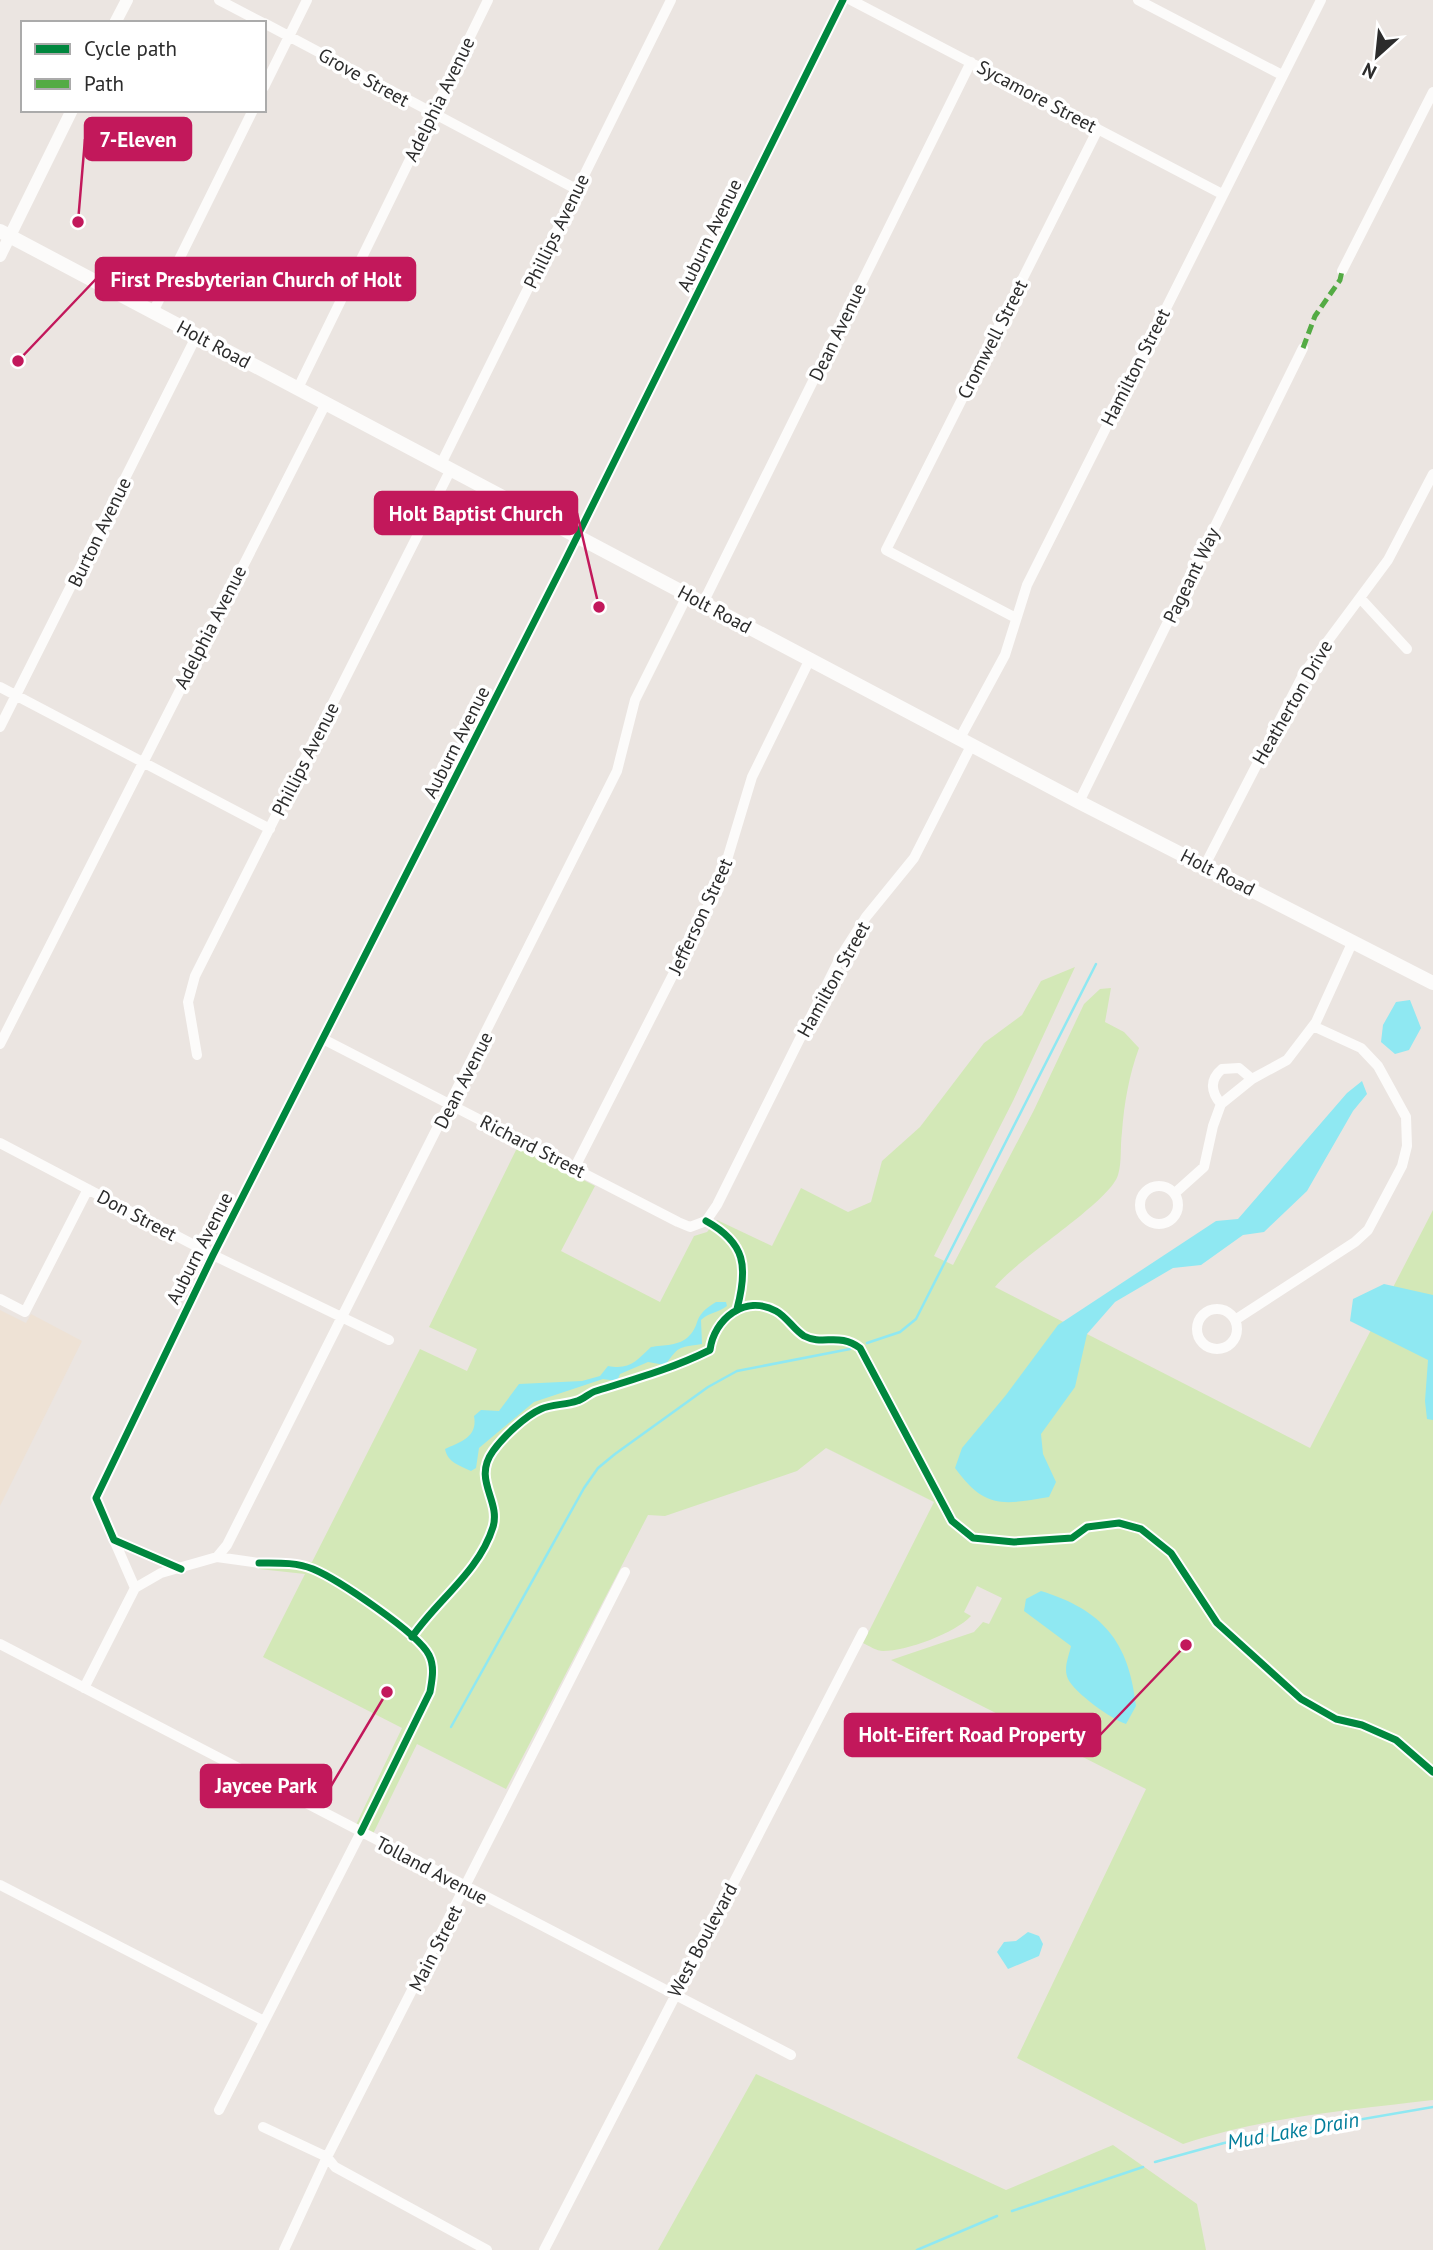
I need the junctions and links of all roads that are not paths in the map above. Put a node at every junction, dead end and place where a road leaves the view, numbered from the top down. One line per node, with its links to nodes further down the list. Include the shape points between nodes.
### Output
1 (127, 0): 10 (street)
2 (219, 0): 11 (street, Grove Street)
3 (307, 0): 13 (street)
4 (488, 0): 20 (street, Adelphia Avenue)
5 (671, 0): 22 (street, Phillips Avenue)
6 (843, 0): 35 (street, Auburn Avenue)
7 (851, 0): 14 (street, Sycamore Street)
8 (1138, 0): 15 (street)
9 (1321, 0): 15 (street, Hamilton Street)
10 (117, 21)
11 (260, 21)
12 (266, 24): 13 (street, Grove Street)
13 (289, 36): 16 (street); 20 (street, Grove Street)
14 (971, 62): 21 (street, Sycamore Street); 38 (street, Dean Avenue)
15 (1282, 75): 23 (street, Hamilton Street)
16 (266, 83)
17 (1433, 92): 26 (street)
18 (71, 112): 24 (street)
19 (252, 112): 27 (street)
20 (431, 114): 22 (street, Grove Street); 30 (street, Adelphia Avenue)
21 (1098, 129): 23 (street, Sycamore Street); 39 (street, Cromwell Street, via 887,550)
22 (576, 189): 32 (street, Phillips Avenue)
23 (1222, 194): 39 (street, Hamilton Street, via 1027,584)
24 (5, 234): 25 (street); 27 (main road, Holt Road)
25 (0, 256)
26 (1342, 271)
27 (153, 312): 28 (main road, Holt Road)
28 (197, 335): 30 (main road, Holt Road); 43 (street, Burton Avenue)
29 (1303, 348): 47 (street, Pageant Way)
30 (298, 388): 31 (main road, Holt Road)
31 (326, 403): 32 (main road, Holt Road); 46 (street, Adelphia Avenue)
32 (446, 466): 35 (main road, Holt Road); 48 (street, Phillips Avenue)
33 (1433, 474): 34 (street, Heatherton Drive)
34 (1430, 490): 37 (street, Heatherton Drive)
35 (578, 536): 36 (main road, Holt Road); 53 (street, Auburn Avenue)
36 (688, 594): 38 (main road, Holt Road); 58 (street, Dean Avenue, via 635,700 617,771)
37 (1361, 599): 40 (street); 49 (street, Heatherton Drive, via 1335,627 1304,673)
38 (703, 603): 41 (main road, Holt Road)
39 (1016, 618): 45 (street, Hamilton Street, via 1005,655)
40 (1407, 649)
41 (810, 659): 45 (main road, Holt Road); 60 (street, Jefferson Street, via 752,777 713,895)
42 (0, 687): 43 (street)
43 (17, 696): 44 (street, Burton Avenue); 46 (street)
44 (0, 727)
45 (966, 741): 47 (main road, Holt Road); 63 (street, Hamilton Street, via 914,858 841,956)
46 (141, 762): 48 (street); 54 (street, Adelphia Avenue)
47 (1079, 802): 49 (main road, Holt Road)
48 (270, 829): 55 (street, Phillips Avenue, via 190,989)
49 (1205, 865): 50 (main road, Holt Road)
50 (1353, 941): 51 (main road, Holt Road); 52 (street)
51 (1433, 983)
52 (1313, 1026): 56 (street, via 1287,1060); 67 (street, via 1361,1048 1378,1066 1406,1118 1402,1166 1368,1230 1355,1242)
53 (323, 1039): 58 (street, Richard Street); 64 (street, Auburn Avenue)
54 (0, 1044)
55 (197, 1055)
56 (1252, 1079): 57 (street); 57 (street, via 1238,1068 1222,1069 1216,1074 1213,1090)
57 (1222, 1104): 62 (street, via 1204,1167)
58 (451, 1105): 60 (street, Richard Street); 66 (street, Dean Avenue)
59 (0, 1143): 61 (street, Don Street)
60 (575, 1167): 63 (street, Richard Street, via 690,1227)
61 (88, 1189): 64 (street, Don Street); 65 (street, via 25,1312)
62 (1175, 1193)
63 (706, 1221)
64 (213, 1255): 66 (street, Don Street); 69 (street, Auburn Avenue, via 96,1498)
65 (0, 1299)
66 (343, 1317): 68 (street, Don Street); 70 (street, Dean Avenue)
67 (1235, 1320): 67 (street, via 1238,1331 1228,1346 1212,1349 1200,1340 1198,1325 1210,1310 1224,1310)
68 (389, 1340)
69 (114, 1540): 72 (street); 74 (street)
70 (217, 1557): 71 (street); 72 (street)
71 (259, 1563)
72 (181, 1569): 74 (street, via 161,1573)
73 (625, 1572): 80 (street, Main Street)
74 (135, 1588): 77 (street)
75 (863, 1632): 81 (street, West Boulevard)
76 (0, 1644): 77 (street, Tolland Avenue)
77 (84, 1688): 78 (street, Tolland Avenue)
78 (361, 1832): 80 (street, Tolland Avenue); 82 (street)
79 (0, 1885): 82 (street)
80 (466, 1887): 81 (street, Tolland Avenue); 86 (street, Main Street)
81 (673, 1995): 83 (street, Tolland Avenue); 89 (street, West Boulevard)
82 (264, 2021): 84 (street)
83 (791, 2056)
84 (219, 2110)
85 (263, 2127): 86 (street)
86 (327, 2157): 87 (street, Main Street); 88 (street, via 335,2167)
87 (284, 2250)
88 (487, 2250)
89 (544, 2250)

